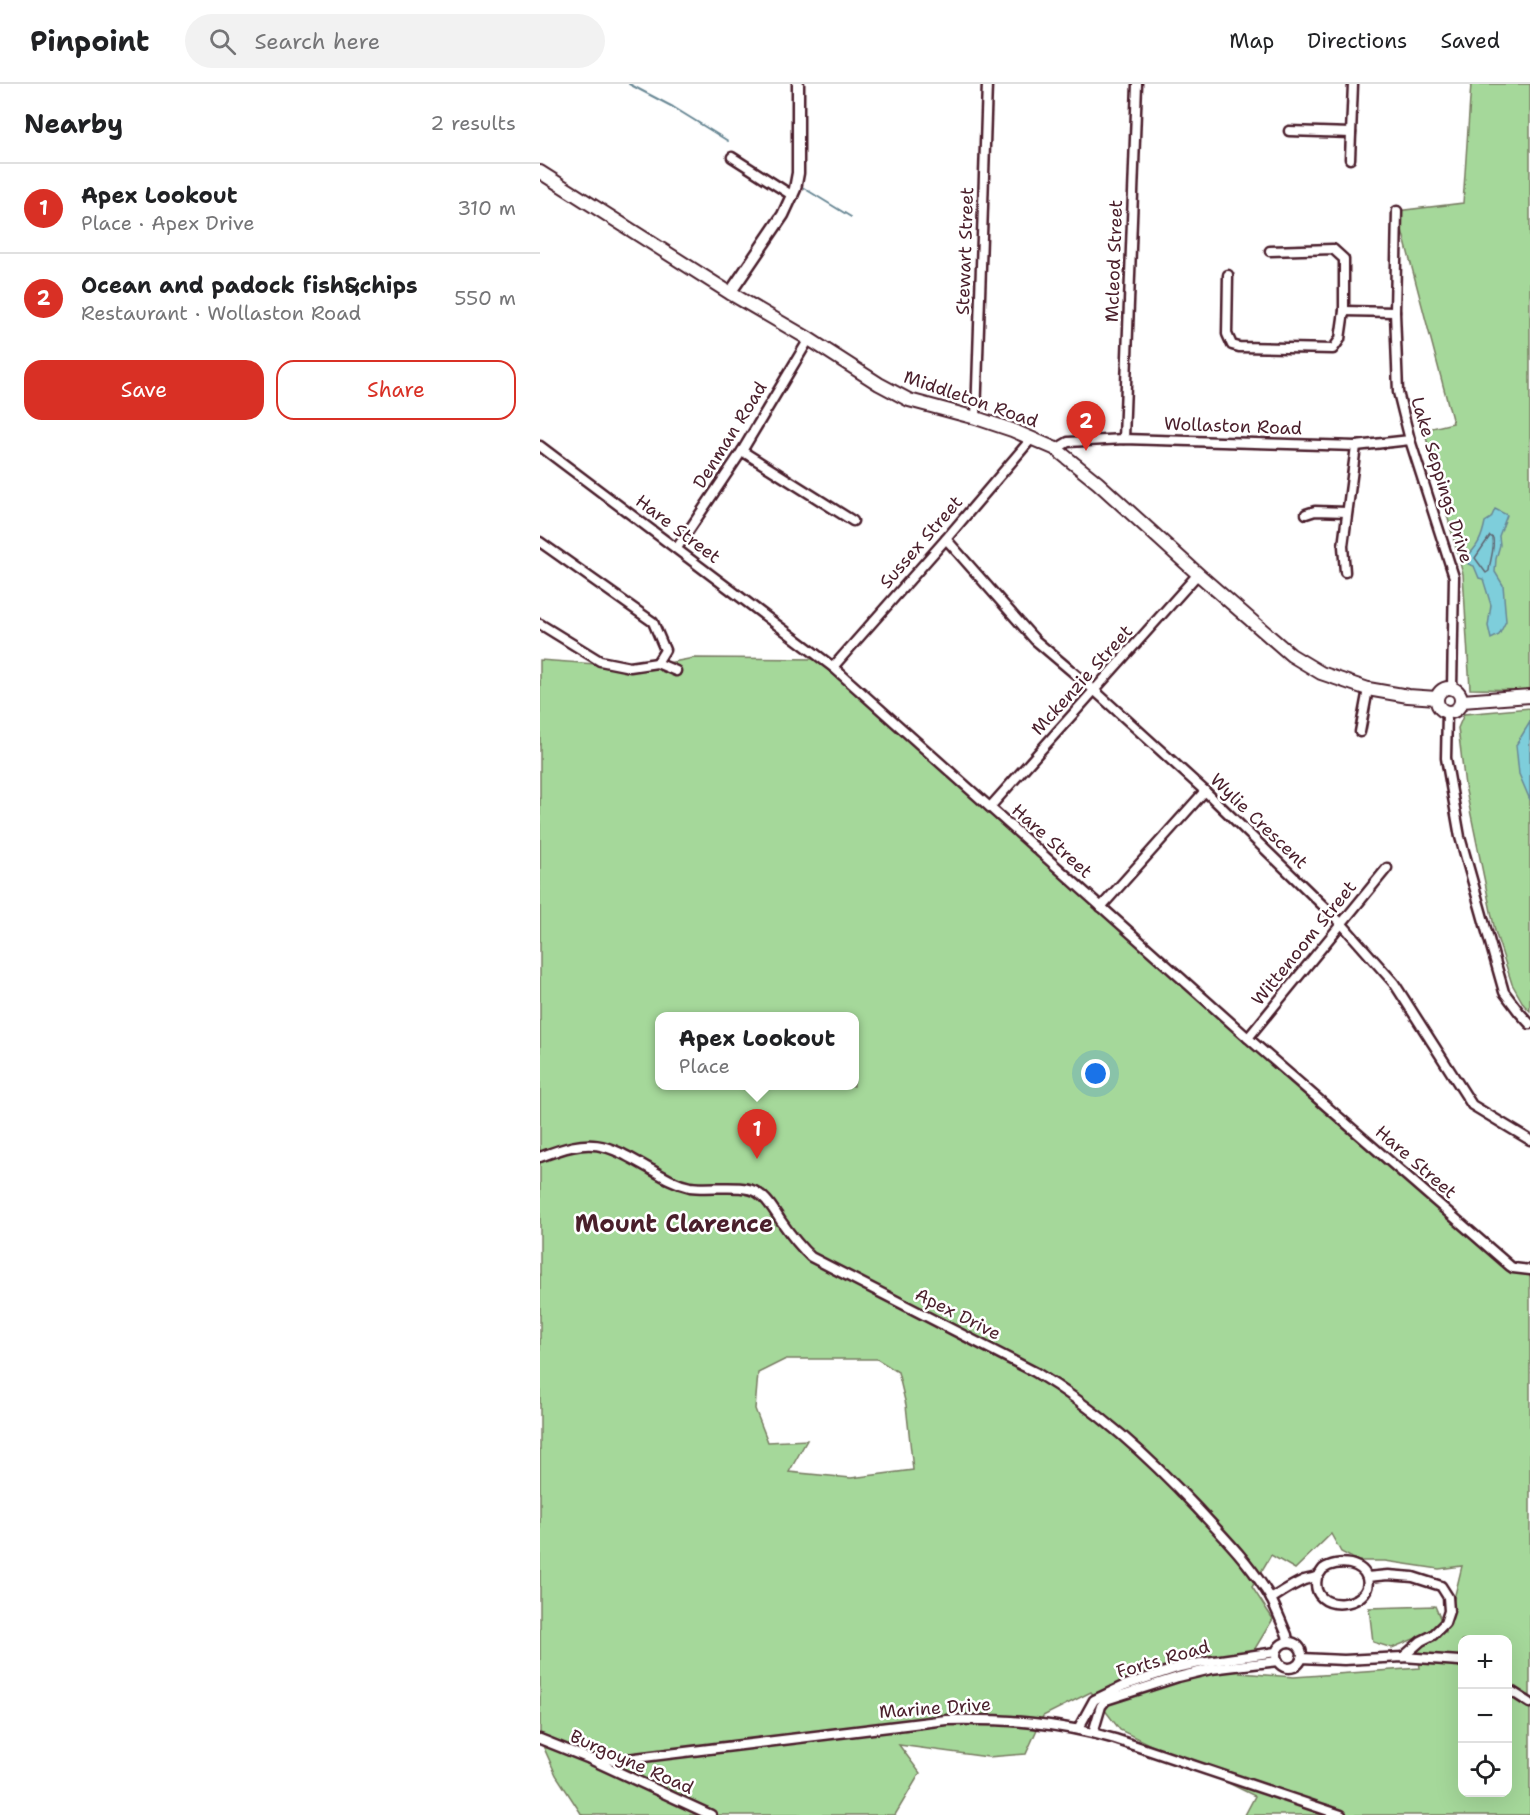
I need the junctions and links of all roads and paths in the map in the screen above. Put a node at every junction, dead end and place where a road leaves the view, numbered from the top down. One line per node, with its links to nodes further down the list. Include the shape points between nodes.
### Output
1 (798, 84): 10 (street, via 798,173)
2 (987, 84): 18 (street, Stewart Street)
3 (1137, 84): 20 (street, Mcleod Street)
4 (1353, 84): 6 (street)
5 (1289, 131): 6 (street)
6 (1351, 133): 8 (street)
7 (732, 157): 10 (street)
8 (1350, 159)
9 (540, 172): 14 (main road, Middleton Road)
10 (793, 196): 14 (street)
11 (1397, 211): 16 (street, Lake Seppings Drive)
12 (1270, 251): 15 (street, via 1334,249 1344,259)
13 (1228, 275): 15 (street, via 1227,334 1232,345 1333,349 1340,339)
14 (730, 293): 17 (main road, Middleton Road)
15 (1344, 311): 16 (street)
16 (1395, 312): 21 (street, Lake Seppings Drive, via 1398,392)
17 (809, 339): 18 (main road, Middleton Road, via 909,400); 25 (street, Denman Road)
18 (976, 418): 19 (main road, Middleton Road)
19 (1032, 438): 24 (main road, Middleton Road); 29 (street, Sussex Street)
20 (1124, 439): 23 (street, Wollaston Road); 24 (street, Wollaston Road, via 1068,442)
21 (1410, 440): 23 (street, Wollaston Road); 38 (street, Lake Seppings Drive, via 1454,577)
22 (540, 446): 31 (street, Hare Street)
23 (1356, 446): 26 (street)
24 (1056, 449): 33 (main road, Middleton Road)
25 (742, 451): 28 (street); 31 (street, Denman Road)
26 (1347, 512): 27 (street); 32 (street)
27 (1306, 514)
28 (853, 521)
29 (946, 539): 36 (street, Sussex Street); 39 (street, Wylie Crescent, via 1035,640)
30 (540, 542): 35 (street, via 653,622 665,650)
31 (677, 548): 36 (street, Hare Street)
32 (1345, 572)
33 (1198, 574): 39 (street, Mckenzie Street); 40 (main road, Middleton Road, via 1291,655 1321,673)
34 (540, 624): 35 (street, via 600,661 630,667)
35 (657, 663): 37 (street)
36 (833, 667): 47 (street, Hare Street)
37 (676, 671)
38 (1452, 688): 42 (main road, via 1442,690); 43 (main road, via 1459,692)
39 (1094, 690): 46 (street, Wylie Crescent); 47 (street, Mckenzie Street)
40 (1368, 690): 42 (main road, Middleton Road); 45 (street)
41 (1530, 696): 43 (main road)
42 (1437, 698): 44 (main road, via 1439,707)
43 (1462, 701): 44 (main road, via 1457,710)
44 (1447, 712): 51 (street, via 1446,758 1460,837 1504,992)
45 (1360, 732)
46 (1205, 791): 49 (street); 50 (street, Wylie Crescent)
47 (990, 807): 49 (street, Hare Street)
48 (1387, 868): 50 (street, Wittenoom Street)
49 (1101, 907): 52 (street, Hare Street)
50 (1341, 923): 52 (street, Wittenoom Street); 53 (street, Wylie Crescent, via 1394,983 1472,1105)
51 (1530, 1024)
52 (1248, 1038): 55 (street, Hare Street, via 1510,1266)
53 (1530, 1140)
54 (540, 1157): 58 (street, Apex Drive, via 578,1144 607,1146 678,1184 701,1189 752,1189 811,1257 1035,1372 1097,1413 1166,1475 1229,1542)
55 (1530, 1270)
56 (1317, 1577): 57 (street, via 1323,1569 1344,1563 1360,1568); 57 (street, via 1316,1588 1321,1596 1341,1603 1362,1596 1367,1588); 58 (street)
57 (1366, 1577): 61 (street, via 1413,1576 1441,1586 1448,1596 1445,1623)
58 (1271, 1599): 59 (street, Apex Drive)
59 (1288, 1642): 60 (street); 62 (street, via 1299,1646)
60 (1276, 1652): 64 (street); 67 (street, Forts Road, via 1190,1665 1123,1686 1094,1700)
61 (1403, 1657): 62 (street); 63 (street)
62 (1301, 1658): 64 (street, via 1291,1667)
63 (1458, 1660)
64 (1278, 1661): 68 (street, Forts Road, via 1211,1669 1106,1700)
65 (1512, 1692): 66 (street)
66 (1530, 1703)
67 (1078, 1730): 68 (street, Marine Drive); 70 (street, Marine Drive, via 1008,1720 946,1720 619,1760)
68 (1093, 1733): 72 (street, Marine Drive)
69 (540, 1739): 70 (street, Burgoyne Road)
70 (590, 1759): 71 (street, Burgoyne Road)
71 (711, 1815)
72 (1341, 1815)

